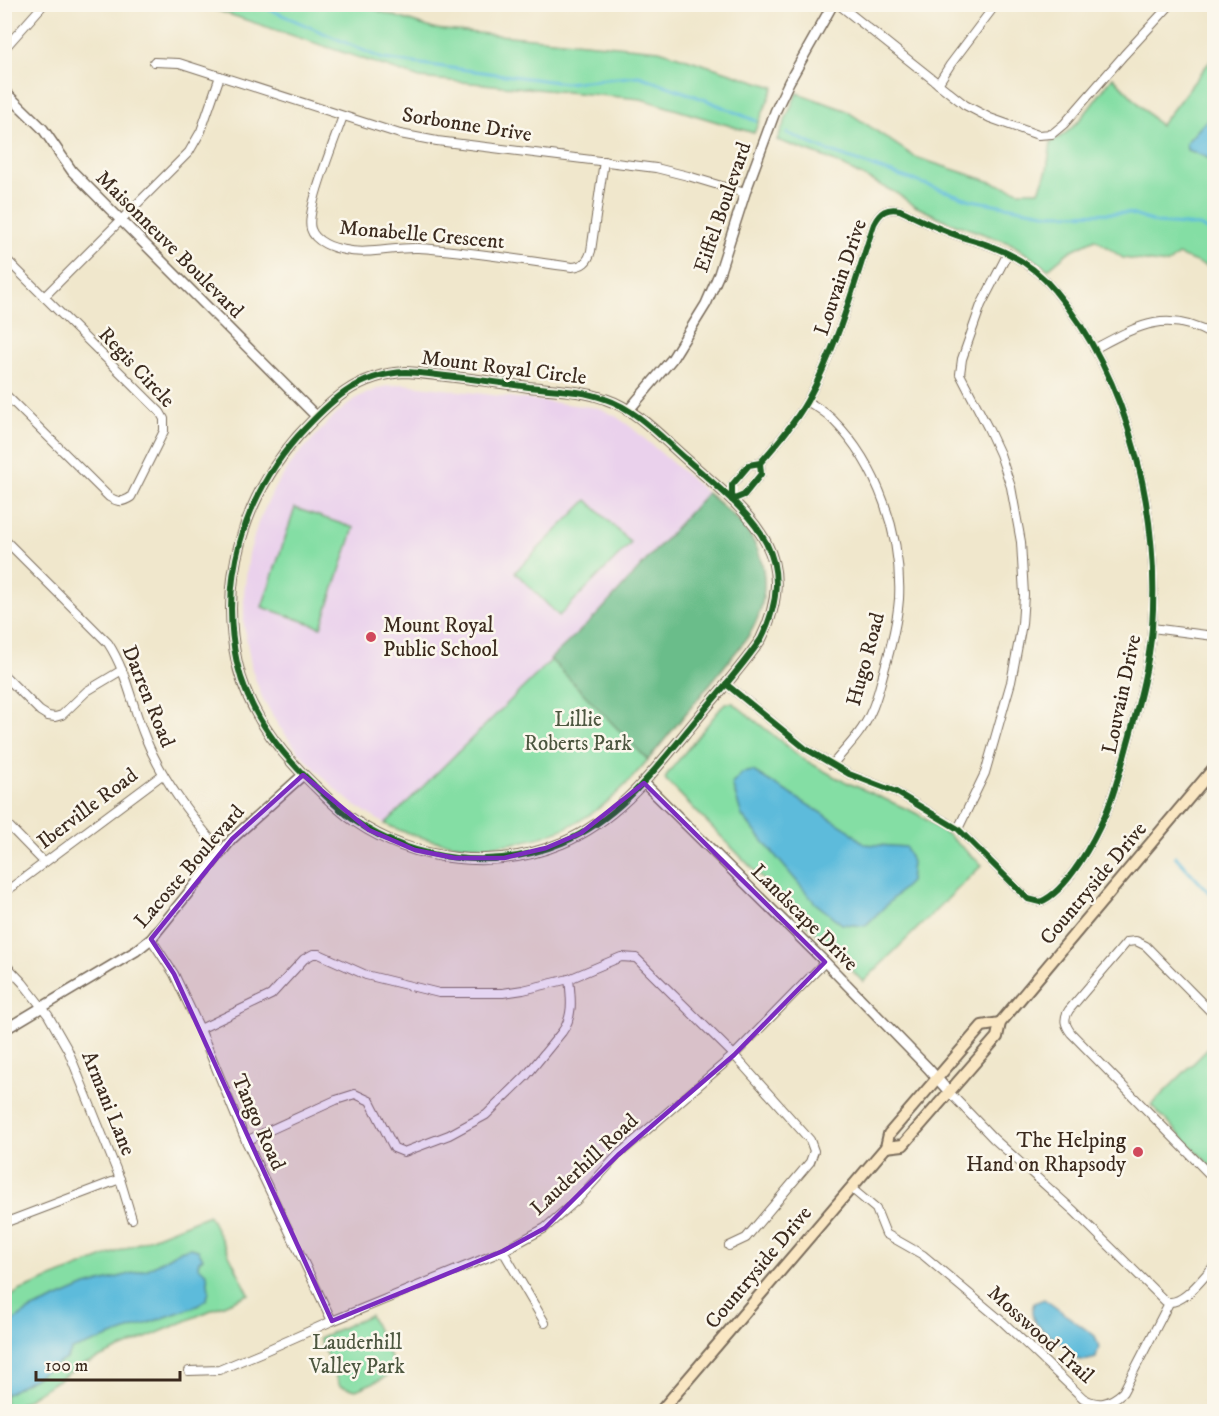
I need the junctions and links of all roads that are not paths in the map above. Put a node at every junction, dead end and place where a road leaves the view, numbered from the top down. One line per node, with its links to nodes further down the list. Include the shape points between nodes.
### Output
1 (44, 4): 5 (street)
2 (835, 4): 8 (street); 12 (street, Eiffel Boulevard, via 798,64 775,112)
3 (996, 4): 8 (street)
4 (1171, 4): 8 (street, via 1052,134 1038,135 990,118)
5 (4, 49)
6 (154, 62): 7 (street, Sorbonne Drive, via 179,63)
7 (220, 76): 10 (street, Sorbonne Drive); 13 (street, via 189,152)
8 (938, 84)
9 (4, 91): 13 (street, Maisonneuve Boulevard, via 44,129 72,171)
10 (343, 116): 11 (street, Sorbonne Drive, via 418,138); 11 (street, Monabelle Crescent, via 310,222 316,237 348,251 418,248 580,266 591,251)
11 (604, 161): 12 (street, Sorbonne Drive, via 663,170)
12 (745, 194): 21 (street, Eiffel Boulevard, via 706,304 672,359)
13 (121, 220): 16 (street); 22 (street, Maisonneuve Boulevard)
14 (1008, 253): 18 (street, Louvain Drive, via 1047,282); 20 (street, Louvain Drive, via 900,210 892,208 880,214 834,346); 37 (street, via 981,305 960,374 1000,454 1011,487 1021,542 1022,624 1013,673 985,773)
15 (4, 257): 16 (street, Regis Circle)
16 (44, 297): 19 (street, Regis Circle, via 164,419 164,431 131,497 117,502 109,497)
17 (1215, 336): 18 (street, via 1196,327 1163,321 1132,328)
18 (1094, 348): 26 (street, Louvain Drive, via 1124,417 1142,481 1152,554)
19 (4, 393)
20 (807, 401): 23 (street, Louvain Drive); 31 (street, Hugo Road, via 832,419 870,472 888,517 898,567 899,599 893,639 875,703 865,724)
21 (628, 411): 22 (street, Mount Royal Circle, via 585,393 406,372 378,375 356,384); 24 (street, Mount Royal Circle)
22 (316, 416): 34 (street, Mount Royal Circle, via 278,460 256,497 239,542 231,600 238,665 253,706 272,738)
23 (760, 464): 24 (street, Louvain Drive, via 761,474 744,495); 24 (street, Louvain Drive, via 749,465 732,485)
24 (732, 500): 30 (street, Mount Royal Circle, via 748,515 768,546 776,596 761,639)
25 (4, 539): 28 (street, Darren Road, via 108,643)
26 (1152, 628): 27 (street); 37 (street, Louvain Drive, via 1143,687 1112,798 1089,848 1053,894 1040,902 1028,899)
27 (1215, 636)
28 (122, 670): 29 (street, via 55,717 40,711); 33 (street, Darren Road)
29 (4, 675)
30 (726, 684): 31 (street, Louvain Drive, via 789,737); 35 (street, Mount Royal Circle)
31 (832, 765): 37 (street, Louvain Drive, via 896,792)
32 (1215, 768): 47 (main road, Countryside Drive)
33 (162, 775): 38 (street, Darren Road); 39 (street, Iberville Road)
34 (303, 775): 35 (street, Mount Royal Circle, via 353,820 381,836 437,856 472,859 516,856 562,843 608,817); 38 (street, Lacoste Boulevard)
35 (644, 783): 42 (street, Landscape Drive)
36 (4, 820): 39 (street)
37 (958, 829)
38 (221, 852): 41 (street, Lacoste Boulevard)
39 (44, 862): 40 (street, Iberville Road)
40 (4, 893)
41 (151, 939): 45 (street, Lacoste Boulevard); 48 (street, Tango Road, via 174,974)
42 (825, 962): 50 (street, Lauderhill Road); 51 (street, Landscape Drive)
43 (4, 963): 45 (street, Armani Lane)
44 (569, 979): 48 (street, via 503,993 439,993 366,975 313,954 271,996); 50 (street, via 621,957 636,958); 53 (street, via 570,1014 566,1027 526,1076 486,1115 449,1135 404,1152 394,1148 370,1101 355,1094)
45 (42, 1007): 49 (street, Lacoste Boulevard); 55 (street, Armani Lane, via 68,1050)
46 (1215, 1016): 56 (street, via 1146,946 1136,941 1127,942 1068,1010 1065,1020 1071,1033)
47 (1000, 1023): 51 (main road, Countryside Drive, via 982,1026); 52 (main road, Countryside Drive, via 997,1037)
48 (200, 1029): 53 (street, Tango Road)
49 (4, 1030)
50 (734, 1055): 60 (street, via 810,1140 814,1151 810,1162 746,1238); 61 (street, Lauderhill Road, via 625,1148 545,1228)
51 (937, 1078): 52 (street, Landscape Drive); 54 (main road, Countryside Drive, via 889,1134)
52 (949, 1092): 54 (main road, Countryside Drive, via 903,1145); 63 (street)
53 (246, 1141): 64 (street, Tango Road)
54 (886, 1148): 57 (main road, Countryside Drive)
55 (120, 1179): 58 (street, Armani Lane); 59 (street)
56 (1215, 1179)
57 (851, 1188): 63 (street, Mosswood Trail, via 876,1209 886,1234 923,1255 1092,1403 1114,1401 1123,1392); 67 (main road, Countryside Drive)
58 (132, 1219)
59 (4, 1223)
60 (729, 1246)
61 (503, 1251): 64 (street, Lauderhill Road); 65 (street)
62 (1215, 1266): 63 (street, via 1183,1298)
63 (1169, 1303)
64 (332, 1321): 66 (street, Lauderhill Road, via 219,1370)
65 (545, 1323)
66 (189, 1371)
67 (660, 1412)

